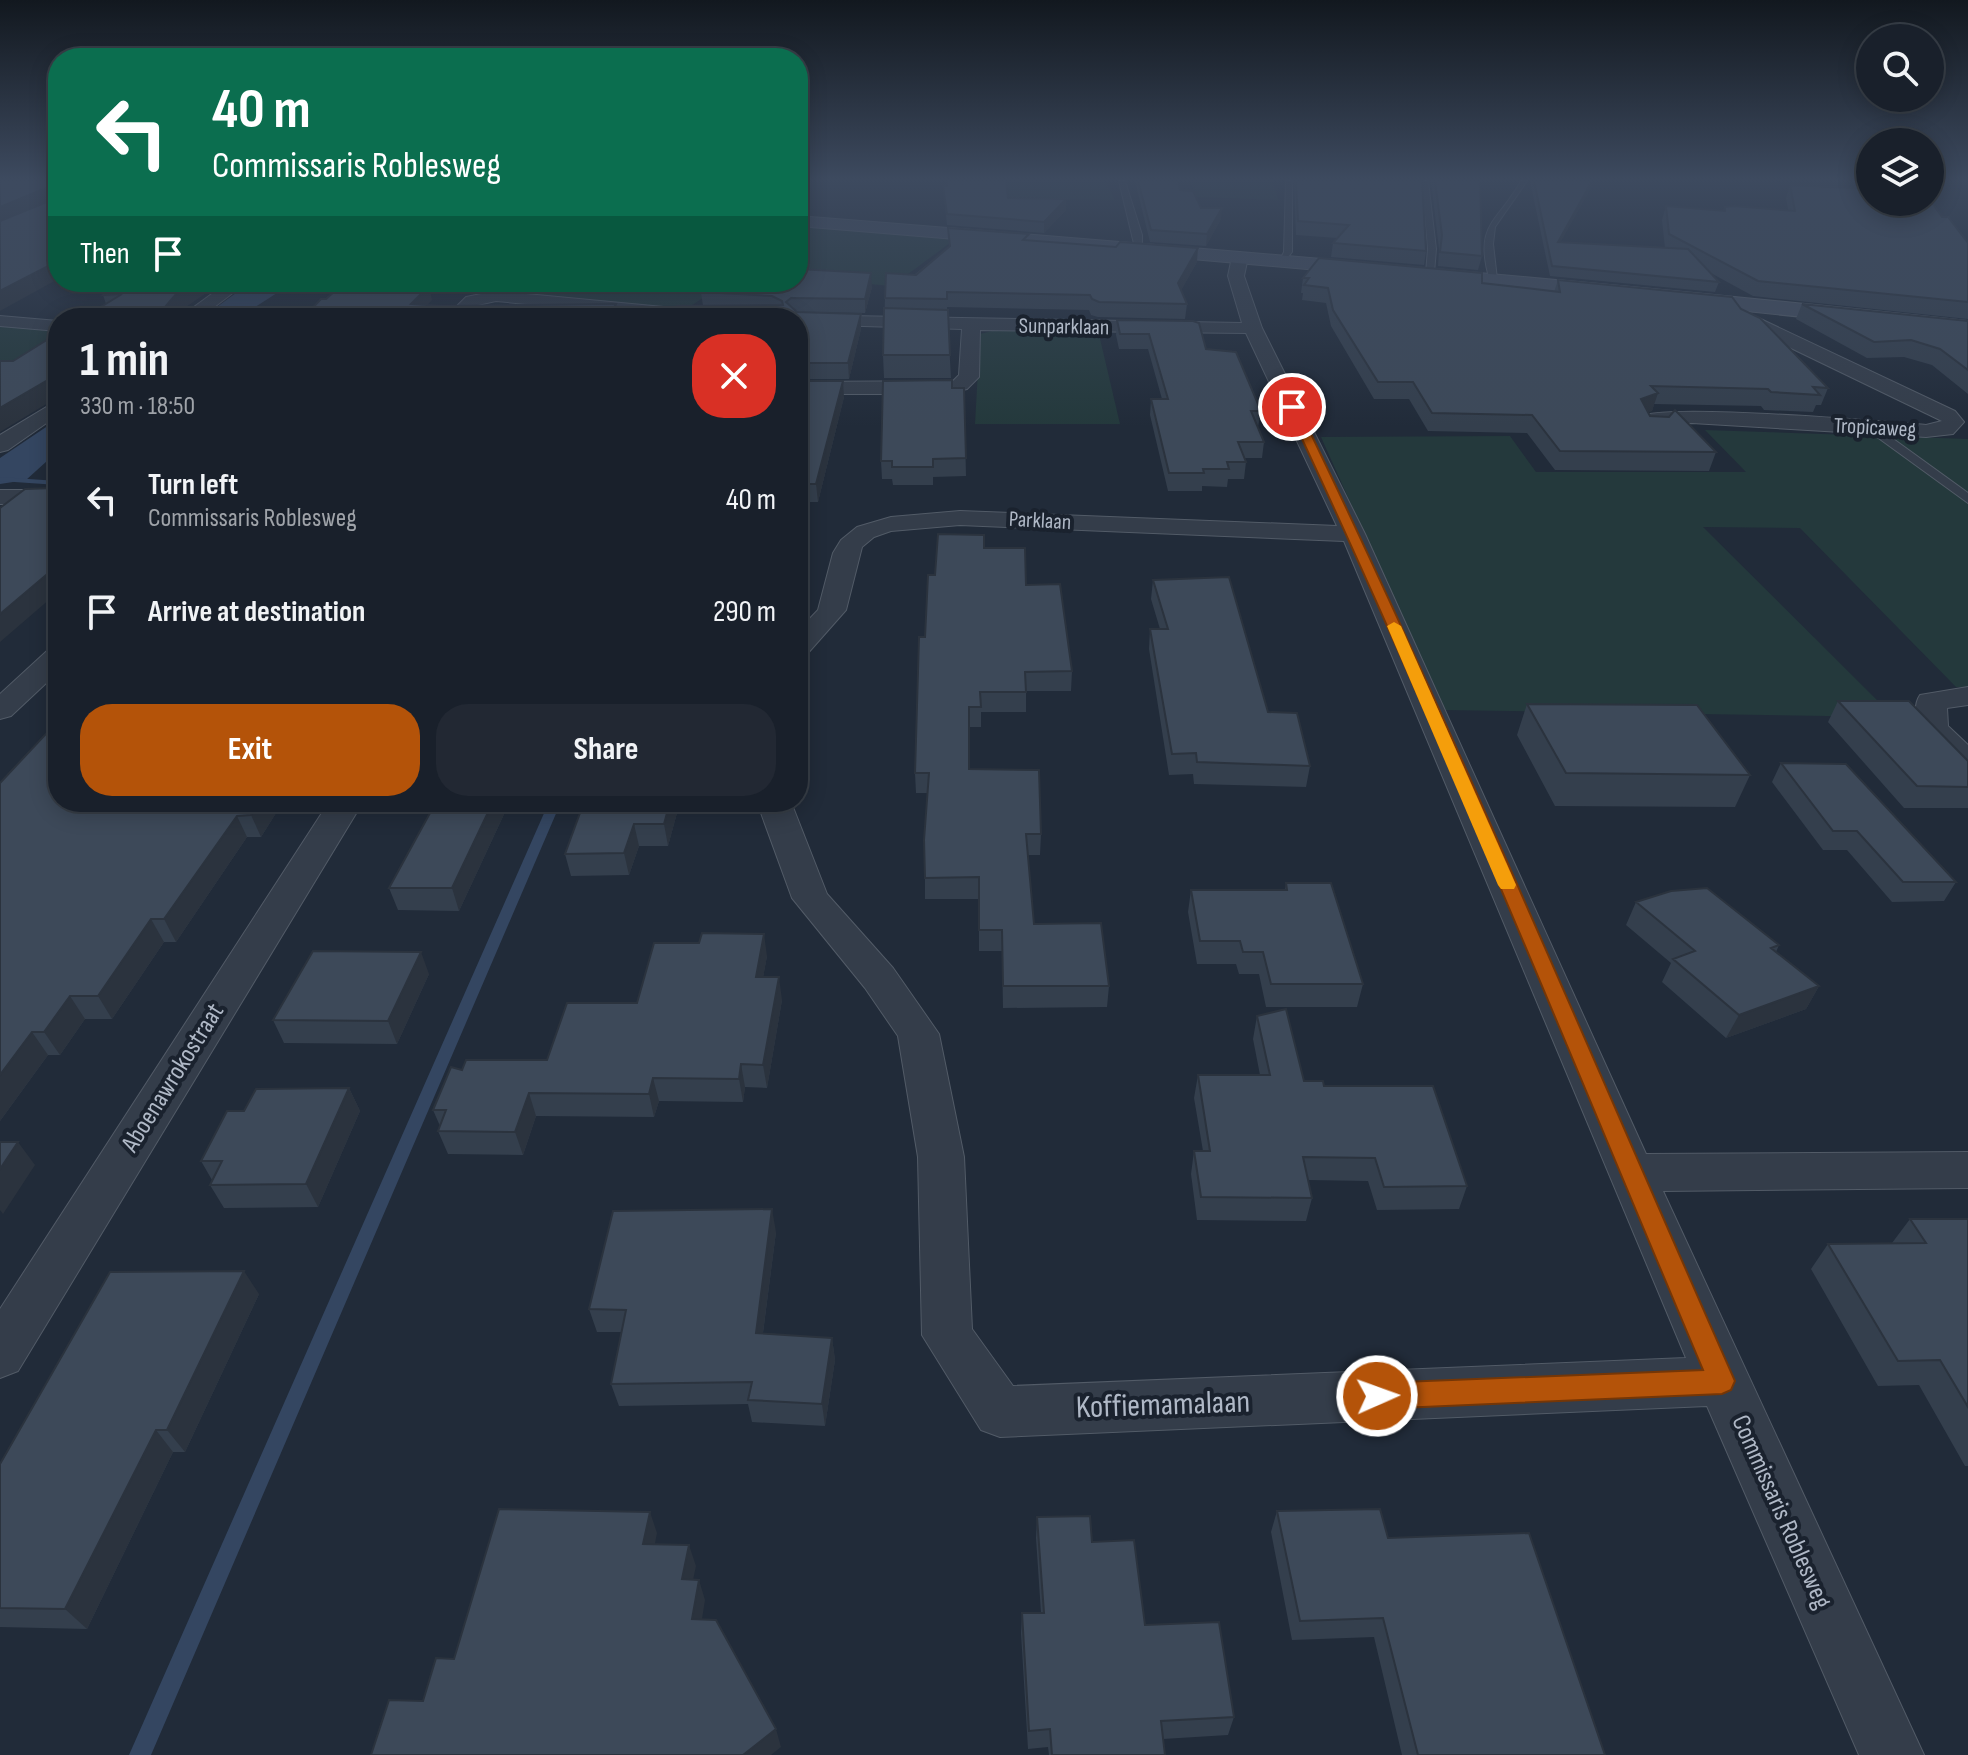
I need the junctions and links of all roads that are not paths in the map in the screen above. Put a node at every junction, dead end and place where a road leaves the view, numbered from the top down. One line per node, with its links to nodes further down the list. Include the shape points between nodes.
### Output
1 (1239, 263): 16 (street, Commissaris Roblesweg, via 1236,276)
2 (1317, 263): 5 (main road)
3 (1431, 263): 5 (lane)
4 (1491, 263): 6 (lane)
5 (1430, 273): 6 (main road)
6 (1493, 279): 8 (main road)
7 (225, 292): 9 (street)
8 (1733, 302): 17 (main road); 21 (street, Tropicaweg, via 1743,318 1948,415 1953,422 1945,429 1926,431)
9 (202, 308)
10 (465, 308): 11 (street, via 496,296)
11 (622, 308)
12 (808, 319): 15 (street, Sunparklaan)
13 (0, 321): 14 (street)
14 (48, 325)
15 (971, 325): 16 (street, Sunparklaan); 18 (street, via 969,377 960,385)
16 (1253, 328): 26 (street, Commissaris Roblesweg)
17 (1968, 328)
18 (808, 388)
19 (48, 413): 22 (street)
20 (1655, 427): 21 (street, Tropicaweg, via 1648,420 1651,416)
21 (1870, 427): 25 (lane)
22 (0, 445)
23 (0, 497): 24 (street)
24 (48, 497)
25 (1968, 499)
26 (1353, 534): 27 (street, Parklaan, via 960,518 878,528 856,539 832,610); 35 (street, Commissaris Roblesweg)
27 (808, 636)
28 (48, 665): 30 (street)
29 (1968, 696): 31 (street, via 1931,701 1933,728)
30 (0, 710)
31 (1968, 763)
32 (340, 812): 36 (street, Aboenawrokostraat)
33 (778, 812): 37 (street, Koffiemamalaan, via 810,898 879,978 918,1034 941,1157 947,1335 1000,1412)
34 (1968, 1170): 35 (street)
35 (1632, 1173): 37 (street, Commissaris Roblesweg)
36 (0, 1354)
37 (1722, 1381): 38 (street, Commissaris Roblesweg)
38 (1892, 1755)

